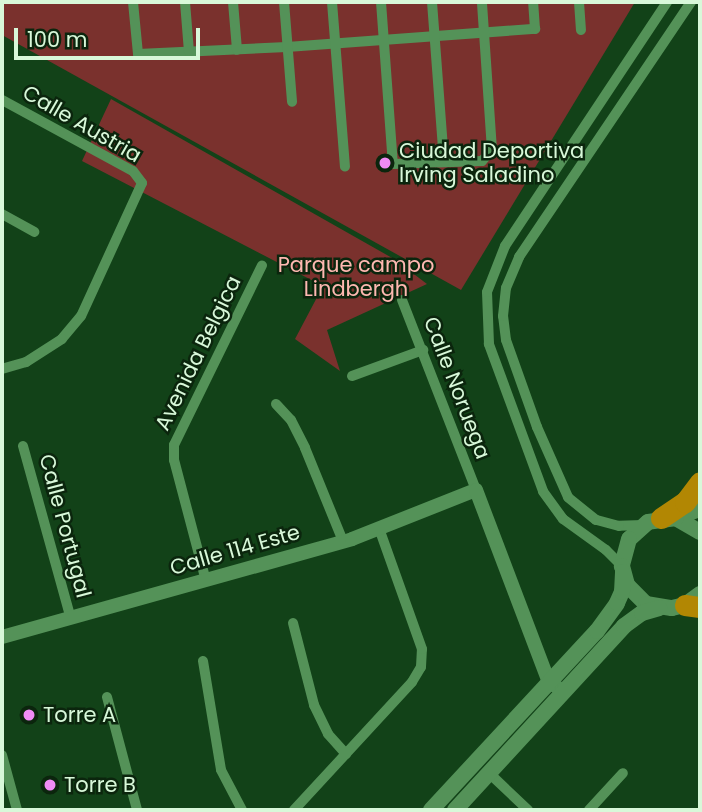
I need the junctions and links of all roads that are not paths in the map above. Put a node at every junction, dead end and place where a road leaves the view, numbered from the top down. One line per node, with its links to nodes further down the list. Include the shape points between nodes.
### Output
1 (133, 2): 20 (street, via 138,54)
2 (185, 2): 20 (street)
3 (233, 2): 19 (street)
4 (284, 2): 18 (street)
5 (332, 2): 17 (street)
6 (382, 2): 16 (street)
7 (432, 2): 15 (street)
8 (482, 2): 14 (street)
9 (533, 2): 14 (street, via 535,29)
10 (579, 2): 13 (street)
11 (667, 2): 41 (street, via 505,246 487,292 489,344 543,491 563,519 606,550)
12 (691, 2): 37 (street, via 519,257 506,289 503,316 506,340 537,427 568,497 596,520 619,526)
13 (581, 30)
14 (484, 32): 15 (street); 23 (street, via 492,150 482,161)
15 (434, 36): 16 (street); 23 (street)
16 (384, 40): 17 (street); 23 (street, via 393,164)
17 (335, 43): 18 (street); 24 (street)
18 (287, 47): 19 (street); 22 (street)
19 (236, 50): 20 (street)
20 (189, 52)
21 (2, 100): 30 (street, Calle Austria, via 134,171 142,183 81,316 62,339 26,362)
22 (292, 102)
23 (444, 162)
24 (345, 166)
25 (2, 214): 26 (street)
26 (34, 232)
27 (262, 265): 42 (street, Avenida Belgica, via 174,445)
28 (402, 300): 29 (street, Calle Noruega)
29 (423, 350): 31 (street); 35 (street, Calle Noruega)
30 (2, 369)
31 (352, 376)
32 (276, 404): 40 (street, via 305,448)
33 (23, 446): 45 (street, Calle Portugal)
34 (700, 482): 37 (highway, via 685,502)
35 (476, 490): 38 (street, Calle 114 Este); 50 (street)
36 (700, 509): 37 (main road)
37 (660, 521): 39 (main road, via 687,522); 41 (main road, via 629,539)
38 (379, 528): 40 (street, Calle 114 Este); 55 (street, via 422,649 421,667)
39 (700, 532)
40 (344, 541): 42 (street, Calle 114 Este)
41 (622, 569): 44 (main road, via 635,596); 50 (main road, via 622,592 611,613)
42 (206, 581): 45 (street, Calle 114 Este)
43 (695, 602): 44 (main road)
44 (659, 608): 49 (main road, via 633,618)
45 (70, 616): 47 (street, Calle 114 Este)
46 (293, 623): 55 (street, via 314,705 328,734)
47 (2, 637)
48 (202, 661): 62 (street, via 221,770)
49 (586, 666): 50 (street, via 556,687); 53 (main road)
50 (549, 682): 52 (main road)
51 (107, 697): 61 (street)
52 (524, 709): 53 (main road, via 535,714); 54 (main road)
53 (535, 723): 57 (main road)
54 (488, 748): 57 (main road); 59 (main road)
55 (345, 754): 63 (street)
56 (2, 755): 60 (street)
57 (489, 773): 59 (main road); 65 (main road); 66 (street)
58 (623, 773): 67 (street)
59 (462, 776): 64 (main road)
60 (17, 810)
61 (137, 810)
62 (242, 810)
63 (294, 810)
64 (431, 810)
65 (455, 810)
66 (528, 810)
67 (589, 810)

